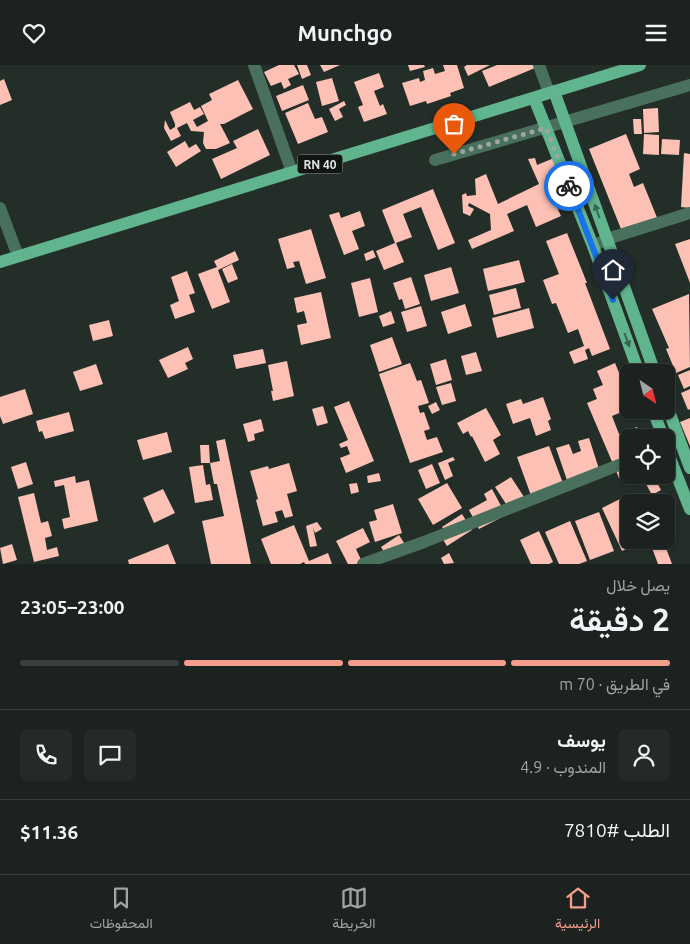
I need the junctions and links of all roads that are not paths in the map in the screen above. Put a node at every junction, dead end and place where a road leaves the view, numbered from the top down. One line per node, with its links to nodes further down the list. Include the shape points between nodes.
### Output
1 (254, 65): 10 (street)
2 (539, 65): 5 (street)
3 (640, 65): 5 (main road, RN 40)
4 (690, 85): 7 (street)
5 (551, 92): 6 (main road, RN 40); 7 (main road)
6 (534, 98): 8 (main road); 10 (main road, RN 40)
7 (565, 121): 8 (street); 13 (main road, one-way to 7)
8 (546, 128): 9 (street); 14 (main road)
9 (435, 160)
10 (292, 172): 15 (main road, RN 40)
11 (0, 208): 15 (street)
12 (690, 213): 13 (street)
13 (607, 239): 14 (street); 18 (main road)
14 (593, 246): 17 (main road, one-way to 17)
15 (18, 256): 16 (main road, RN 40)
16 (0, 262)
17 (636, 364)
18 (652, 364)
19 (672, 419): 21 (main road)
20 (620, 465): 24 (street)
21 (690, 468)
22 (675, 471): 23 (main road)
23 (690, 509)
24 (363, 564)

